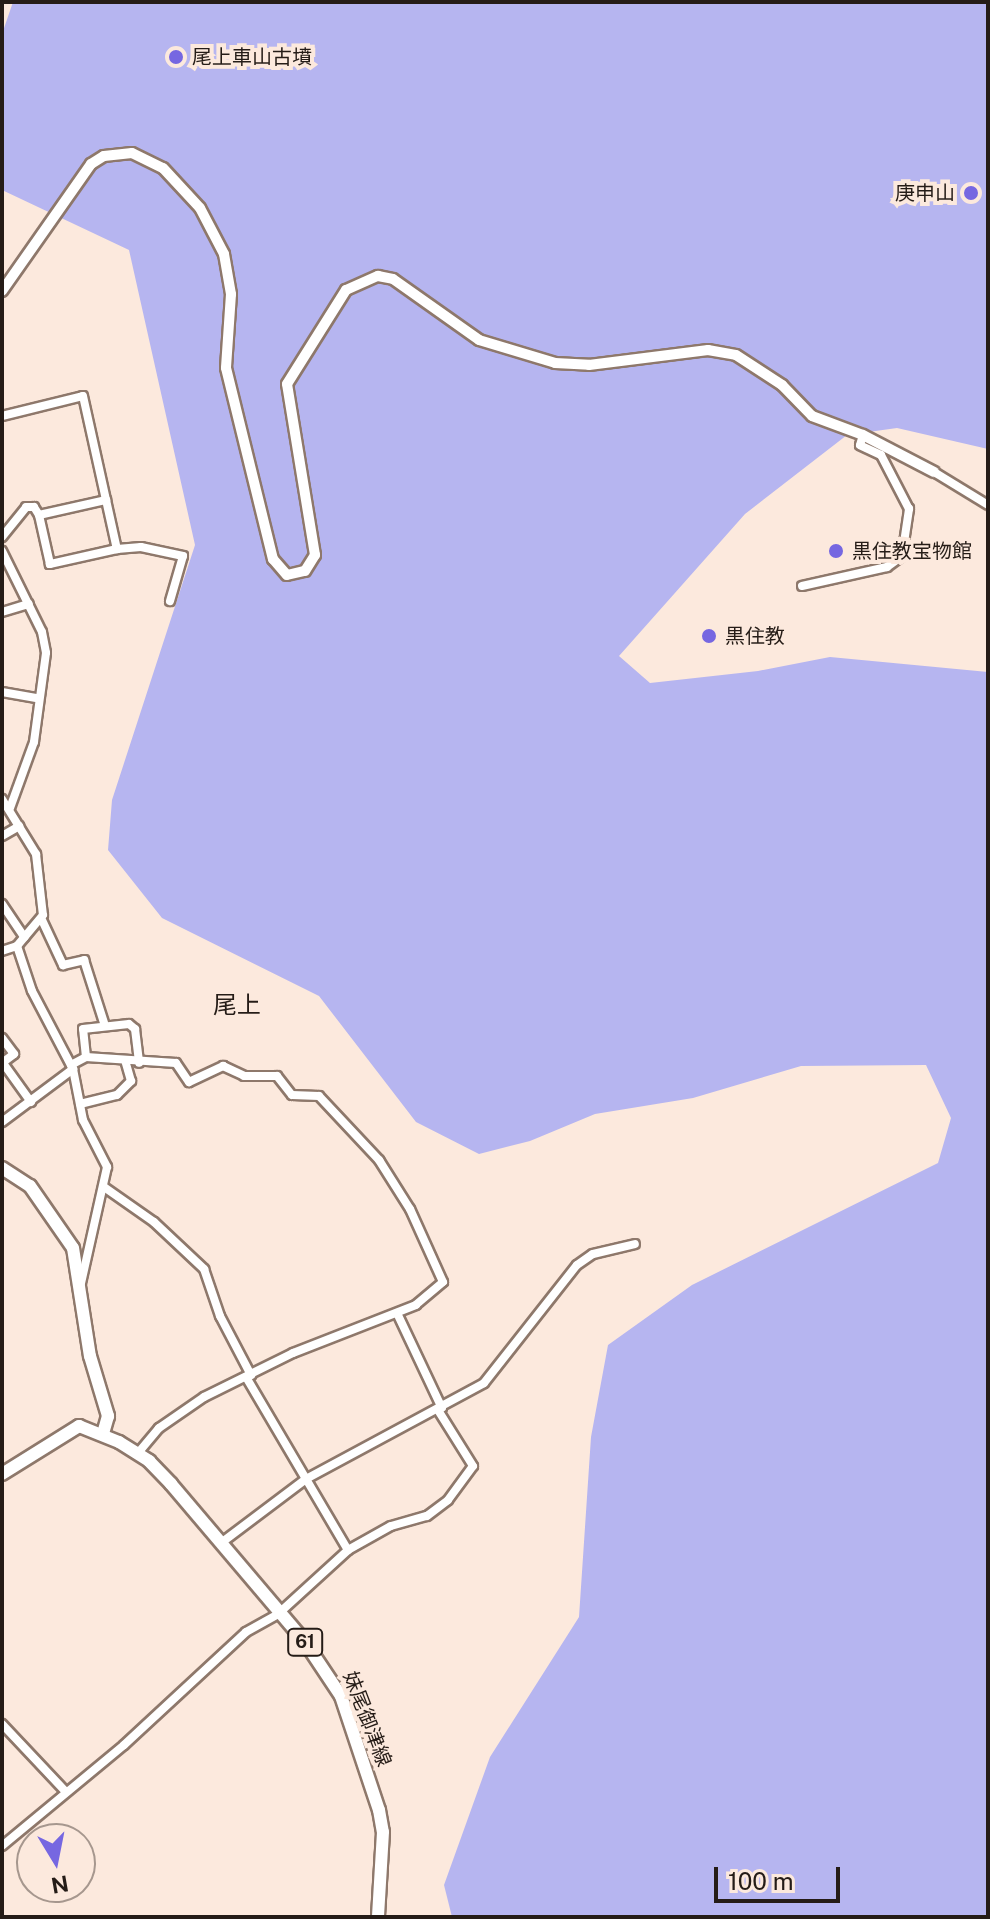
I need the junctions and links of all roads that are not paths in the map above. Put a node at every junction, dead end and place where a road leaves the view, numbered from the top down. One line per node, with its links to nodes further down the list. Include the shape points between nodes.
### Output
1 (2, 291): 3 (street, via 91,164 104,156 132,153 163,168 200,208 224,254 231,294 226,368 273,559 287,575 305,571 315,555 287,384 346,290 378,276 393,279 479,340 555,363 589,365 708,350 736,355 782,385 812,416)
2 (2, 416): 5 (street, via 83,396)
3 (863, 435): 4 (street); 11 (street, via 860,445 881,455 909,509 902,556 887,567)
4 (934, 472): 6 (street)
5 (106, 500): 7 (street); 9 (street)
6 (988, 505)
7 (39, 515): 8 (street, via 34,507 26,507); 9 (street, via 50,564)
8 (2, 537)
9 (117, 549): 12 (street, via 141,547 183,556)
10 (2, 551): 13 (street)
11 (802, 586)
12 (170, 601)
13 (29, 604): 14 (street); 16 (street, via 46,653)
14 (2, 612)
15 (2, 692): 16 (street)
16 (37, 698): 18 (street, via 34,742)
17 (2, 799): 18 (street)
18 (10, 808): 19 (street)
19 (19, 826): 20 (street); 22 (street, via 36,854)
20 (2, 836)
21 (2, 904): 23 (street)
22 (42, 920): 23 (street); 26 (street, via 63,965 84,960)
23 (24, 937): 24 (street)
24 (17, 946): 25 (street); 32 (street, via 32,991)
25 (2, 951)
26 (105, 1026): 28 (street, via 83,1029); 31 (street, via 133,1026)
27 (2, 1038): 29 (street, via 14,1054)
28 (86, 1057): 30 (street); 32 (street)
29 (2, 1063): 33 (street)
30 (126, 1063): 31 (street); 34 (street, via 131,1081 117,1095)
31 (139, 1063): 40 (street, via 176,1063 189,1082 220,1066 244,1076 270,1075 292,1095 327,1101 379,1160 410,1209 443,1282 429,1298)
32 (72, 1067): 33 (street); 34 (street)
33 (31, 1102): 35 (street)
34 (80, 1104): 37 (street, via 107,1167)
35 (2, 1122)
36 (2, 1168): 39 (main road, via 25,1180 62,1227)
37 (104, 1187): 39 (street); 41 (street, via 154,1222 204,1269)
38 (635, 1244): 42 (street, via 593,1254 577,1265 484,1383)
39 (80, 1285): 43 (main road, via 90,1356 108,1416)
40 (397, 1313): 41 (street); 42 (street)
41 (248, 1376): 44 (street, via 170,1420); 46 (street)
42 (440, 1409): 46 (street); 48 (street, via 473,1466 471,1473 427,1516 391,1526)
43 (103, 1433): 44 (main road, 妹尾御津線 / 61); 45 (main road, 妹尾御津線 / 61, via 79,1426 66,1430)
44 (138, 1453): 47 (main road, 妹尾御津線 / 61)
45 (2, 1474)
46 (306, 1479): 47 (street); 48 (street)
47 (221, 1543): 49 (main road, 妹尾御津線 / 61)
48 (348, 1550): 49 (street)
49 (278, 1614): 51 (street, via 246,1632); 53 (main road, 妹尾御津線 / 61, via 325,1666 356,1737 383,1832)
50 (2, 1724): 51 (street)
51 (66, 1792): 52 (street)
52 (2, 1846)
53 (378, 1917)

